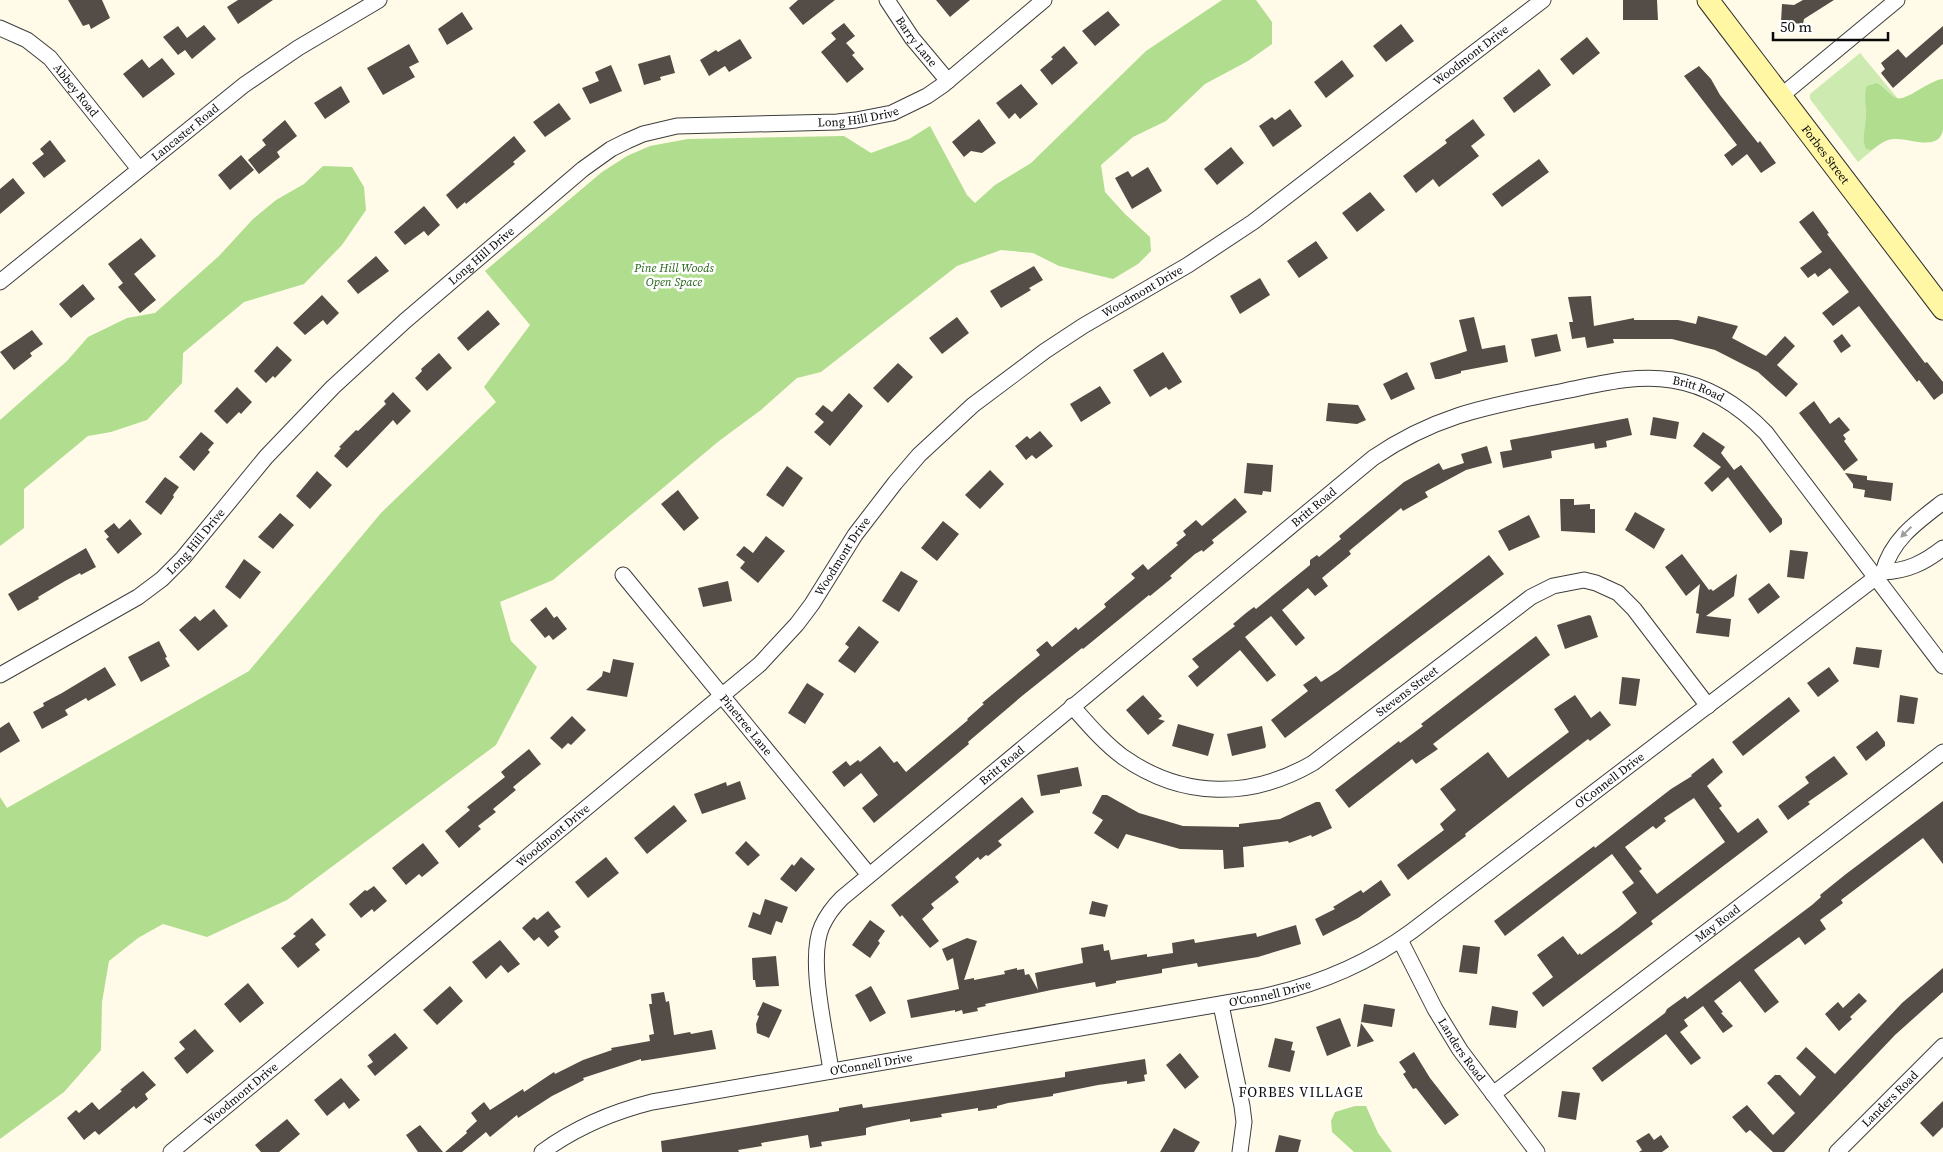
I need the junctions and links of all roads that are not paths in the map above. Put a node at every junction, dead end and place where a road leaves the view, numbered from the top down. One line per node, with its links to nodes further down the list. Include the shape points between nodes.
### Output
1 (379, 0): 10 (street, Lancaster Road, via 271,66)
2 (887, 0): 8 (street, Barry Lane, via 912,38)
3 (1044, 0): 8 (street, Long Hill Drive)
4 (1543, 0): 19 (street, Woodmont Drive, via 1253,222 1083,326 973,405 895,483 855,535 797,624 760,664)
5 (1708, 0): 9 (main road, Forbes Street)
6 (1897, 0): 9 (street)
7 (0, 28): 10 (street, Abbey Road, via 27,40 50,58)
8 (948, 81): 18 (street, Long Hill Drive, via 910,105 874,117 837,122 677,126 643,134 611,149 583,169 368,353 266,457 162,579 138,597)
9 (1781, 96): 12 (main road, Forbes Street)
10 (139, 169): 11 (street, Lancaster Road)
11 (0, 282)
12 (1943, 310)
13 (1943, 502): 16 (street, one-way to 16, via 1900,538)
14 (1943, 548): 16 (street, via 1912,568)
15 (623, 575): 19 (street, Pinetree Lane)
16 (1879, 575): 17 (street, Britt Road); 20 (street, Britt Road, via 1766,433 1741,410 1716,394 1688,383 1657,378 1626,379 1477,408 1440,420 1405,437 1365,464); 21 (street, O'Connell Drive)
17 (1943, 666)
18 (0, 675)
19 (722, 696): 23 (street, Pinetree Lane); 29 (street, Woodmont Drive)
20 (1072, 706): 21 (street, Stevens Street, via 1107,744 1154,775 1184,785 1216,790 1264,785 1313,763 1531,597 1553,586 1584,580 1608,587 1627,600); 23 (street, Britt Road)
21 (1708, 706): 24 (street, O'Connell Drive)
22 (1943, 752): 28 (street, May Road)
23 (869, 874): 27 (street, Britt Road, via 834,906 821,927 818,940 816,968)
24 (1400, 940): 25 (street, O'Connell Drive, via 1359,965 1321,981 1282,993); 28 (street, Landers Road, via 1447,1030)
25 (1221, 1005): 27 (street, O'Connell Drive); 31 (street, via 1242,1106 1244,1122)
26 (1943, 1046): 33 (street, Landers Road)
27 (831, 1071): 30 (street, O'Connell Drive, via 633,1106 579,1128)
28 (1493, 1094): 32 (street, Landers Road)
29 (171, 1152)
30 (542, 1152)
31 (1240, 1152)
32 (1537, 1152)
33 (1837, 1152)

